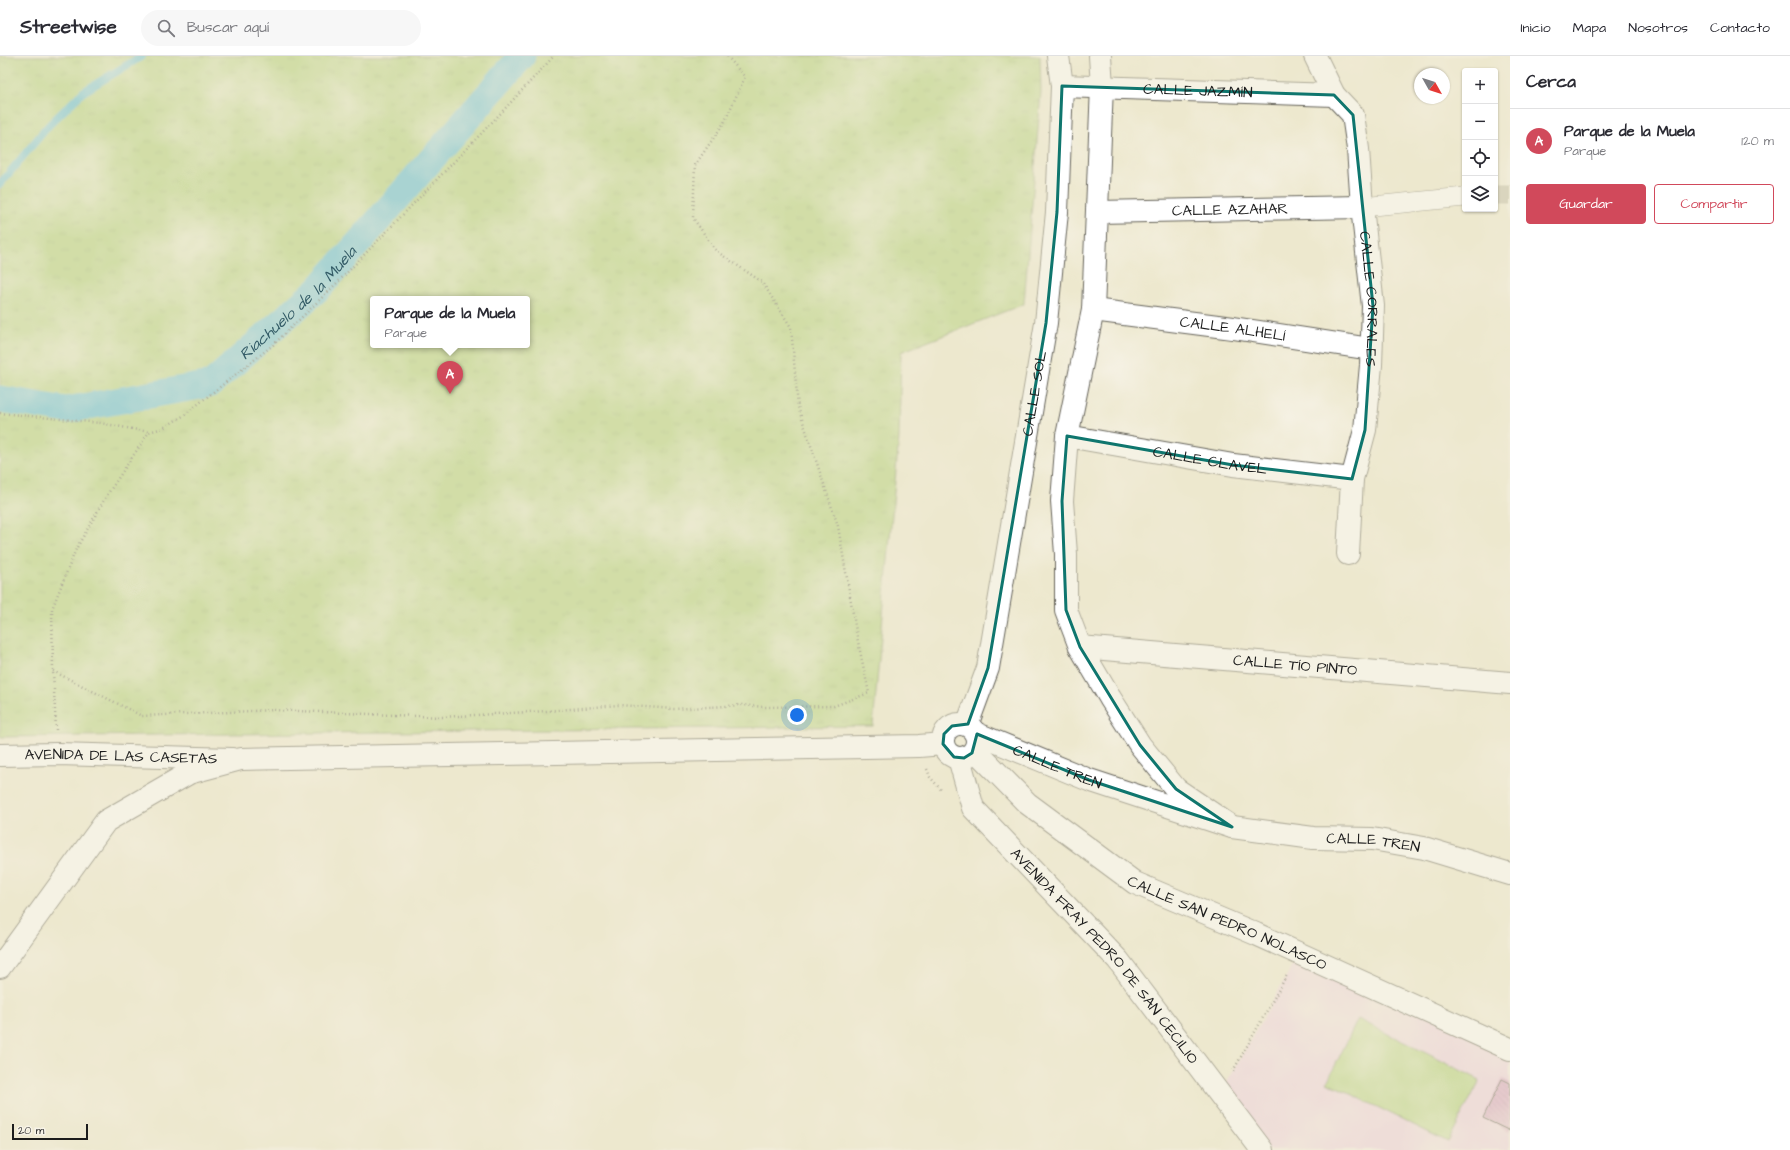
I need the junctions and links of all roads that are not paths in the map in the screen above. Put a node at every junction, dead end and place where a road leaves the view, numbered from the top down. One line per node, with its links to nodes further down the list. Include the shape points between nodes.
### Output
1 (1058, 56): 4 (street, CALLE SOL)
2 (1100, 56): 5 (street)
3 (1315, 56): 6 (street, CALLE CORRALES)
4 (1062, 86): 5 (street, CALLE JAZMÍN); 17 (street, CALLE SOL, via 1057,212 1046,323 988,668)
5 (1102, 86): 6 (street, CALLE JAZMÍN); 9 (street)
6 (1334, 94): 8 (street, CALLE CORRALES, via 1353,115)
7 (1462, 197): 8 (street)
8 (1362, 207): 9 (street, CALLE AZAHAR); 11 (street, CALLE CORRALES, via 1373,306)
9 (1097, 212): 10 (street)
10 (1094, 310): 11 (street, CALLE ALHELÍ); 12 (street)
11 (1371, 349): 13 (street, CALLE CORRALES, via 1365,430)
12 (1068, 436): 13 (street, CALLE CLAVEL, via 1233,465); 15 (street, via 1062,501 1066,554 1066,610)
13 (1352, 479): 14 (street, CALLE CORRALES)
14 (1348, 554)
15 (1080, 647): 16 (street, CALLE TÍO PINTO); 20 (street, CALLE TREN, via 1140,745 1176,789)
16 (1510, 683)
17 (964, 742): 19 (street, via 919,746); 20 (street, CALLE TREN, via 1089,780); 23 (street, CALLE SAN PEDRO NOLASCO, via 1027,803 1135,883); 24 (street, AVENIDA FRAY PEDRO DE SAN CECILIO, via 973,808 1118,960)
18 (0, 755): 19 (street, AVENIDA DE LAS CASETAS)
19 (241, 759): 22 (street, via 189,773 106,821)
20 (1232, 828): 21 (street, CALLE TREN, via 1313,838 1372,839 1424,848)
21 (1510, 874)
22 (0, 966)
23 (1510, 1049)
24 (1262, 1150)

